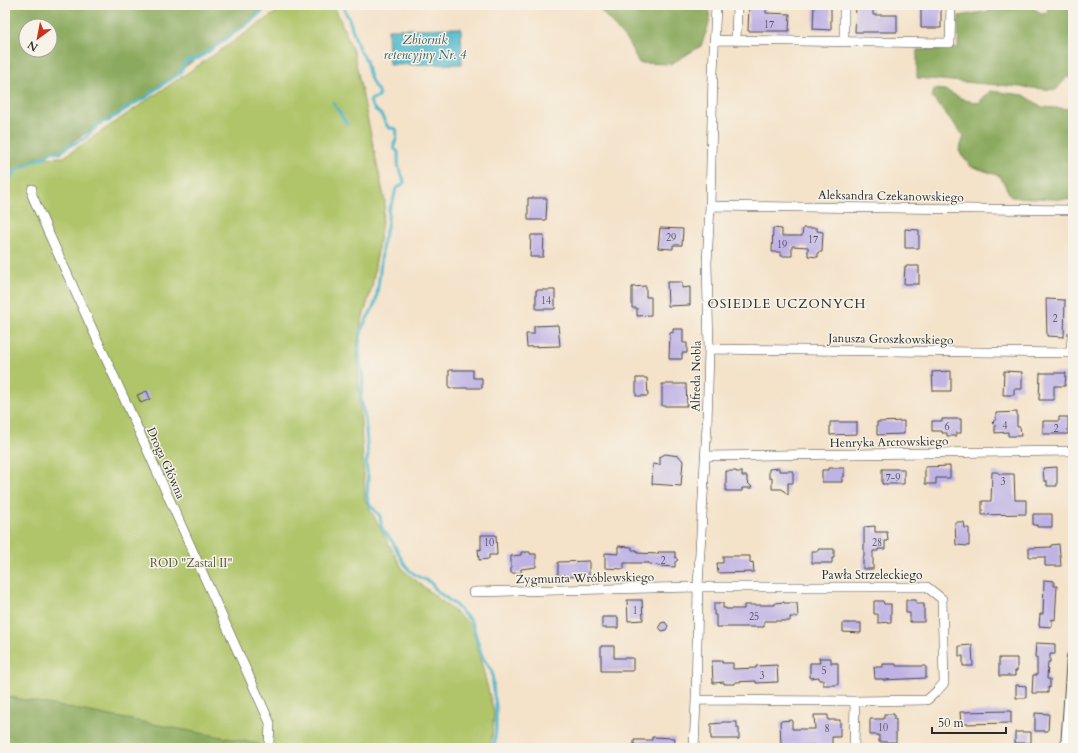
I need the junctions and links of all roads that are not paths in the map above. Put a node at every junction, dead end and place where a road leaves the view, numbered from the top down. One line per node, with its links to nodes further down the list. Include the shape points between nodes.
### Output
1 (716, 5): 5 (street, Alfreda Nobla)
2 (737, 5): 6 (street)
3 (844, 5): 7 (street)
4 (951, 5): 7 (street, via 950,43)
5 (714, 40): 6 (street); 9 (street, Alfreda Nobla)
6 (736, 41): 7 (street)
7 (844, 42)
8 (32, 189): 21 (street, Droga Główna, via 32,195 49,234 270,723)
9 (710, 206): 10 (street, Aleksandra Czekanowskiego); 12 (street, Alfreda Nobla, via 707,263)
10 (1073, 210)
11 (1072, 336): 13 (street)
12 (709, 348): 13 (street, Janusza Groszkowskiego); 15 (street, Alfreda Nobla)
13 (1072, 353)
14 (1073, 451): 15 (street, Henryka Arctowskiego)
15 (706, 456): 16 (street, Alfreda Nobla)
16 (698, 587): 17 (street, Zygmunta Wróblewskiego); 19 (street, Alfreda Nobla); 20 (street, Pawła Strzeleckiego, via 927,587 942,599 944,683 927,700)
17 (473, 592)
18 (1073, 657): 24 (main road)
19 (696, 700): 20 (street, Pawła Strzeleckiego); 22 (street, Alfreda Nobla)
20 (855, 701): 23 (street)
21 (268, 748)
22 (694, 748)
23 (854, 748)
24 (1067, 748)

